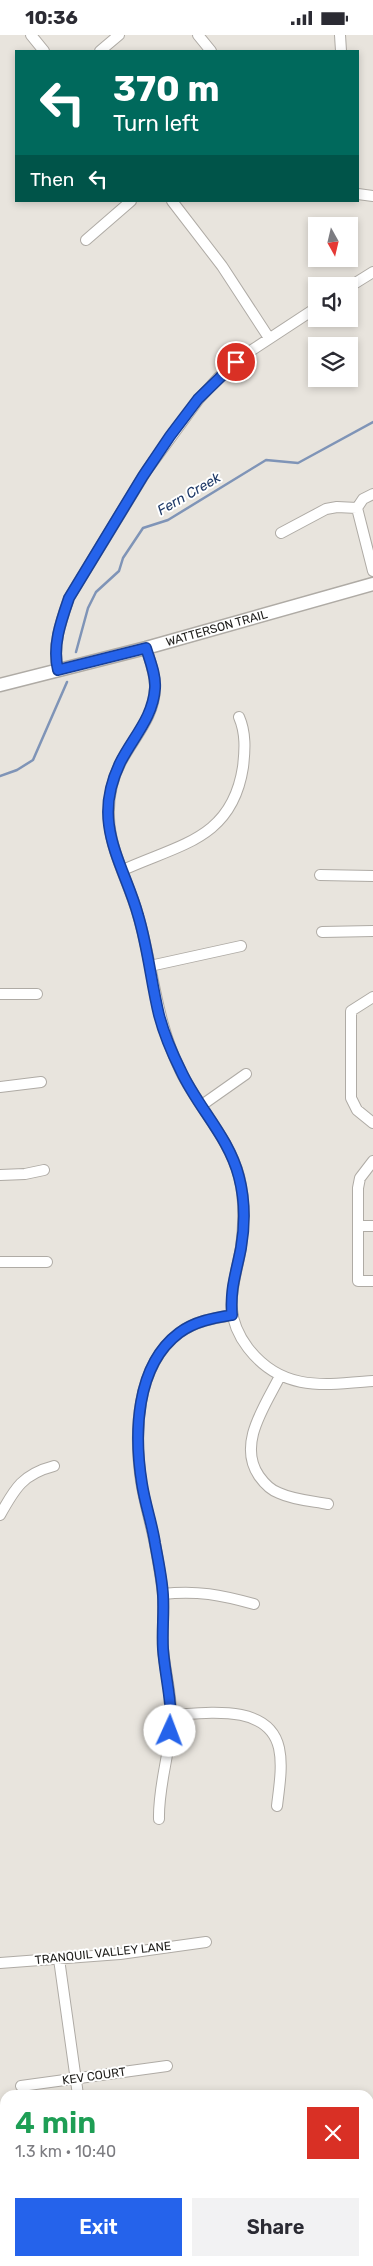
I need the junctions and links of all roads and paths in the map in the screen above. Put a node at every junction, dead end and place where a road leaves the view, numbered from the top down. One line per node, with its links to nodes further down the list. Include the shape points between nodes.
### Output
1 (30, 35): 5 (street)
2 (119, 35): 6 (street)
3 (198, 35): 7 (street)
4 (340, 35): 8 (street)
5 (43, 50)
6 (101, 50)
7 (210, 50)
8 (341, 50)
9 (359, 194): 10 (street)
10 (373, 196)
11 (130, 202): 13 (street)
12 (173, 202): 17 (street, via 222,266)
13 (86, 240)
14 (373, 272): 15 (street)
15 (358, 281)
16 (308, 313): 17 (street)
17 (269, 338): 24 (street, via 218,378 193,406 147,470 69,598 55,653)
18 (373, 494): 19 (street, via 363,499)
19 (357, 508): 20 (street, via 326,509); 21 (street)
20 (280, 533)
21 (373, 571)
22 (373, 584): 23 (main road, WATTERSON TRAIL)
23 (146, 648): 24 (main road, WATTERSON TRAIL); 27 (street, via 154,677 153,700 147,719 120,762 110,796 109,825)
24 (58, 670): 25 (main road, WATTERSON TRAIL)
25 (0, 685)
26 (239, 717): 27 (street, via 245,747 241,777 233,803 222,819 193,840)
27 (123, 870): 33 (street)
28 (320, 875): 29 (street)
29 (373, 876)
30 (373, 931): 31 (street)
31 (322, 932)
32 (241, 947): 33 (street)
33 (150, 966): 40 (street, via 159,1013 170,1046)
34 (37, 993): 35 (street)
35 (0, 994)
36 (373, 997): 41 (street, via 351,1011 352,1098 357,1110)
37 (246, 1074): 40 (street)
38 (41, 1082): 39 (street)
39 (0, 1087)
40 (202, 1105): 50 (street, via 228,1147 241,1185 243,1225 232,1281)
41 (373, 1123)
42 (372, 1166): 46 (street, via 360,1178)
43 (44, 1170): 44 (street)
44 (0, 1175)
45 (373, 1225): 46 (street)
46 (358, 1226): 49 (street, via 358,1281)
47 (0, 1262): 48 (street)
48 (47, 1262)
49 (373, 1281)
50 (232, 1315): 51 (street, via 247,1347); 56 (street, via 197,1323 172,1340 158,1358 141,1401 139,1462)
51 (280, 1376): 52 (street, via 313,1385); 54 (street, via 252,1435 250,1454 253,1467 274,1491)
52 (373, 1381)
53 (54, 1466): 55 (street, via 30,1475 20,1483)
54 (328, 1504)
55 (0, 1515)
56 (163, 1595): 57 (street, via 214,1593); 58 (street, via 163,1650)
57 (254, 1604)
58 (172, 1715): 59 (street, via 241,1713 269,1728 279,1749); 60 (street)
59 (277, 1806)
60 (159, 1819)
61 (206, 1942): 62 (street, TRANQUIL VALLEY LANE)
62 (59, 1959): 63 (street, TRANQUIL VALLEY LANE); 65 (street)
63 (0, 1963)
64 (167, 2066): 65 (street, KEV COURT)
65 (76, 2078): 66 (street, KEV COURT); 67 (street)
66 (21, 2086)
67 (77, 2090)

